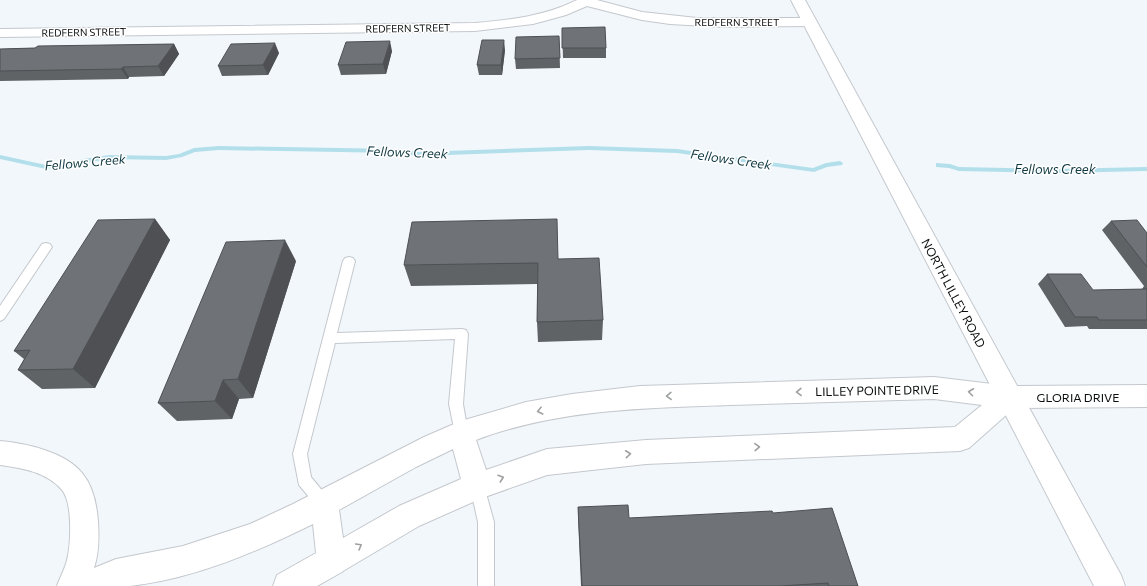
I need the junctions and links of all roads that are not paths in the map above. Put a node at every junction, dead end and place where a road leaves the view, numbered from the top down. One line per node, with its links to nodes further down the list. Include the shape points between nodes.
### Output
1 (798, 0): 3 (street, NORTH LILLEY ROAD)
2 (587, 1): 3 (street, REDFERN STREET, via 629,14 679,22); 4 (street, REDFERN STREET, via 562,12 536,19 475,27)
3 (809, 22): 10 (street, NORTH LILLEY ROAD)
4 (0, 33)
5 (46, 247): 7 (lane)
6 (349, 261): 8 (lane)
7 (0, 316)
8 (329, 338): 11 (lane, via 462,334 456,404); 14 (lane, via 300,454 304,480)
9 (1147, 396): 10 (street, GLORIA DRIVE)
10 (1009, 397): 11 (street, LILLEY POINTE DRIVE, one-way to 11, via 934,388 640,397 547,410 500,421); 13 (street, one-way to 10, via 547,462 646,452 960,440); 20 (street, NORTH LILLEY ROAD)
11 (461, 434): 13 (street); 14 (street, LILLEY POINTE DRIVE, via 417,453)
12 (0, 453): 16 (street, via 29,456 72,480 80,499 85,533 82,560)
13 (477, 486): 15 (street, one-way to 13, via 409,516); 19 (lane, via 486,522)
14 (324, 504): 15 (street); 17 (street, LILLEY POINTE DRIVE, via 218,550 159,567 110,576)
15 (332, 562): 18 (street)
16 (72, 586)
17 (95, 586)
18 (288, 586)
19 (486, 586)
20 (1110, 586)

